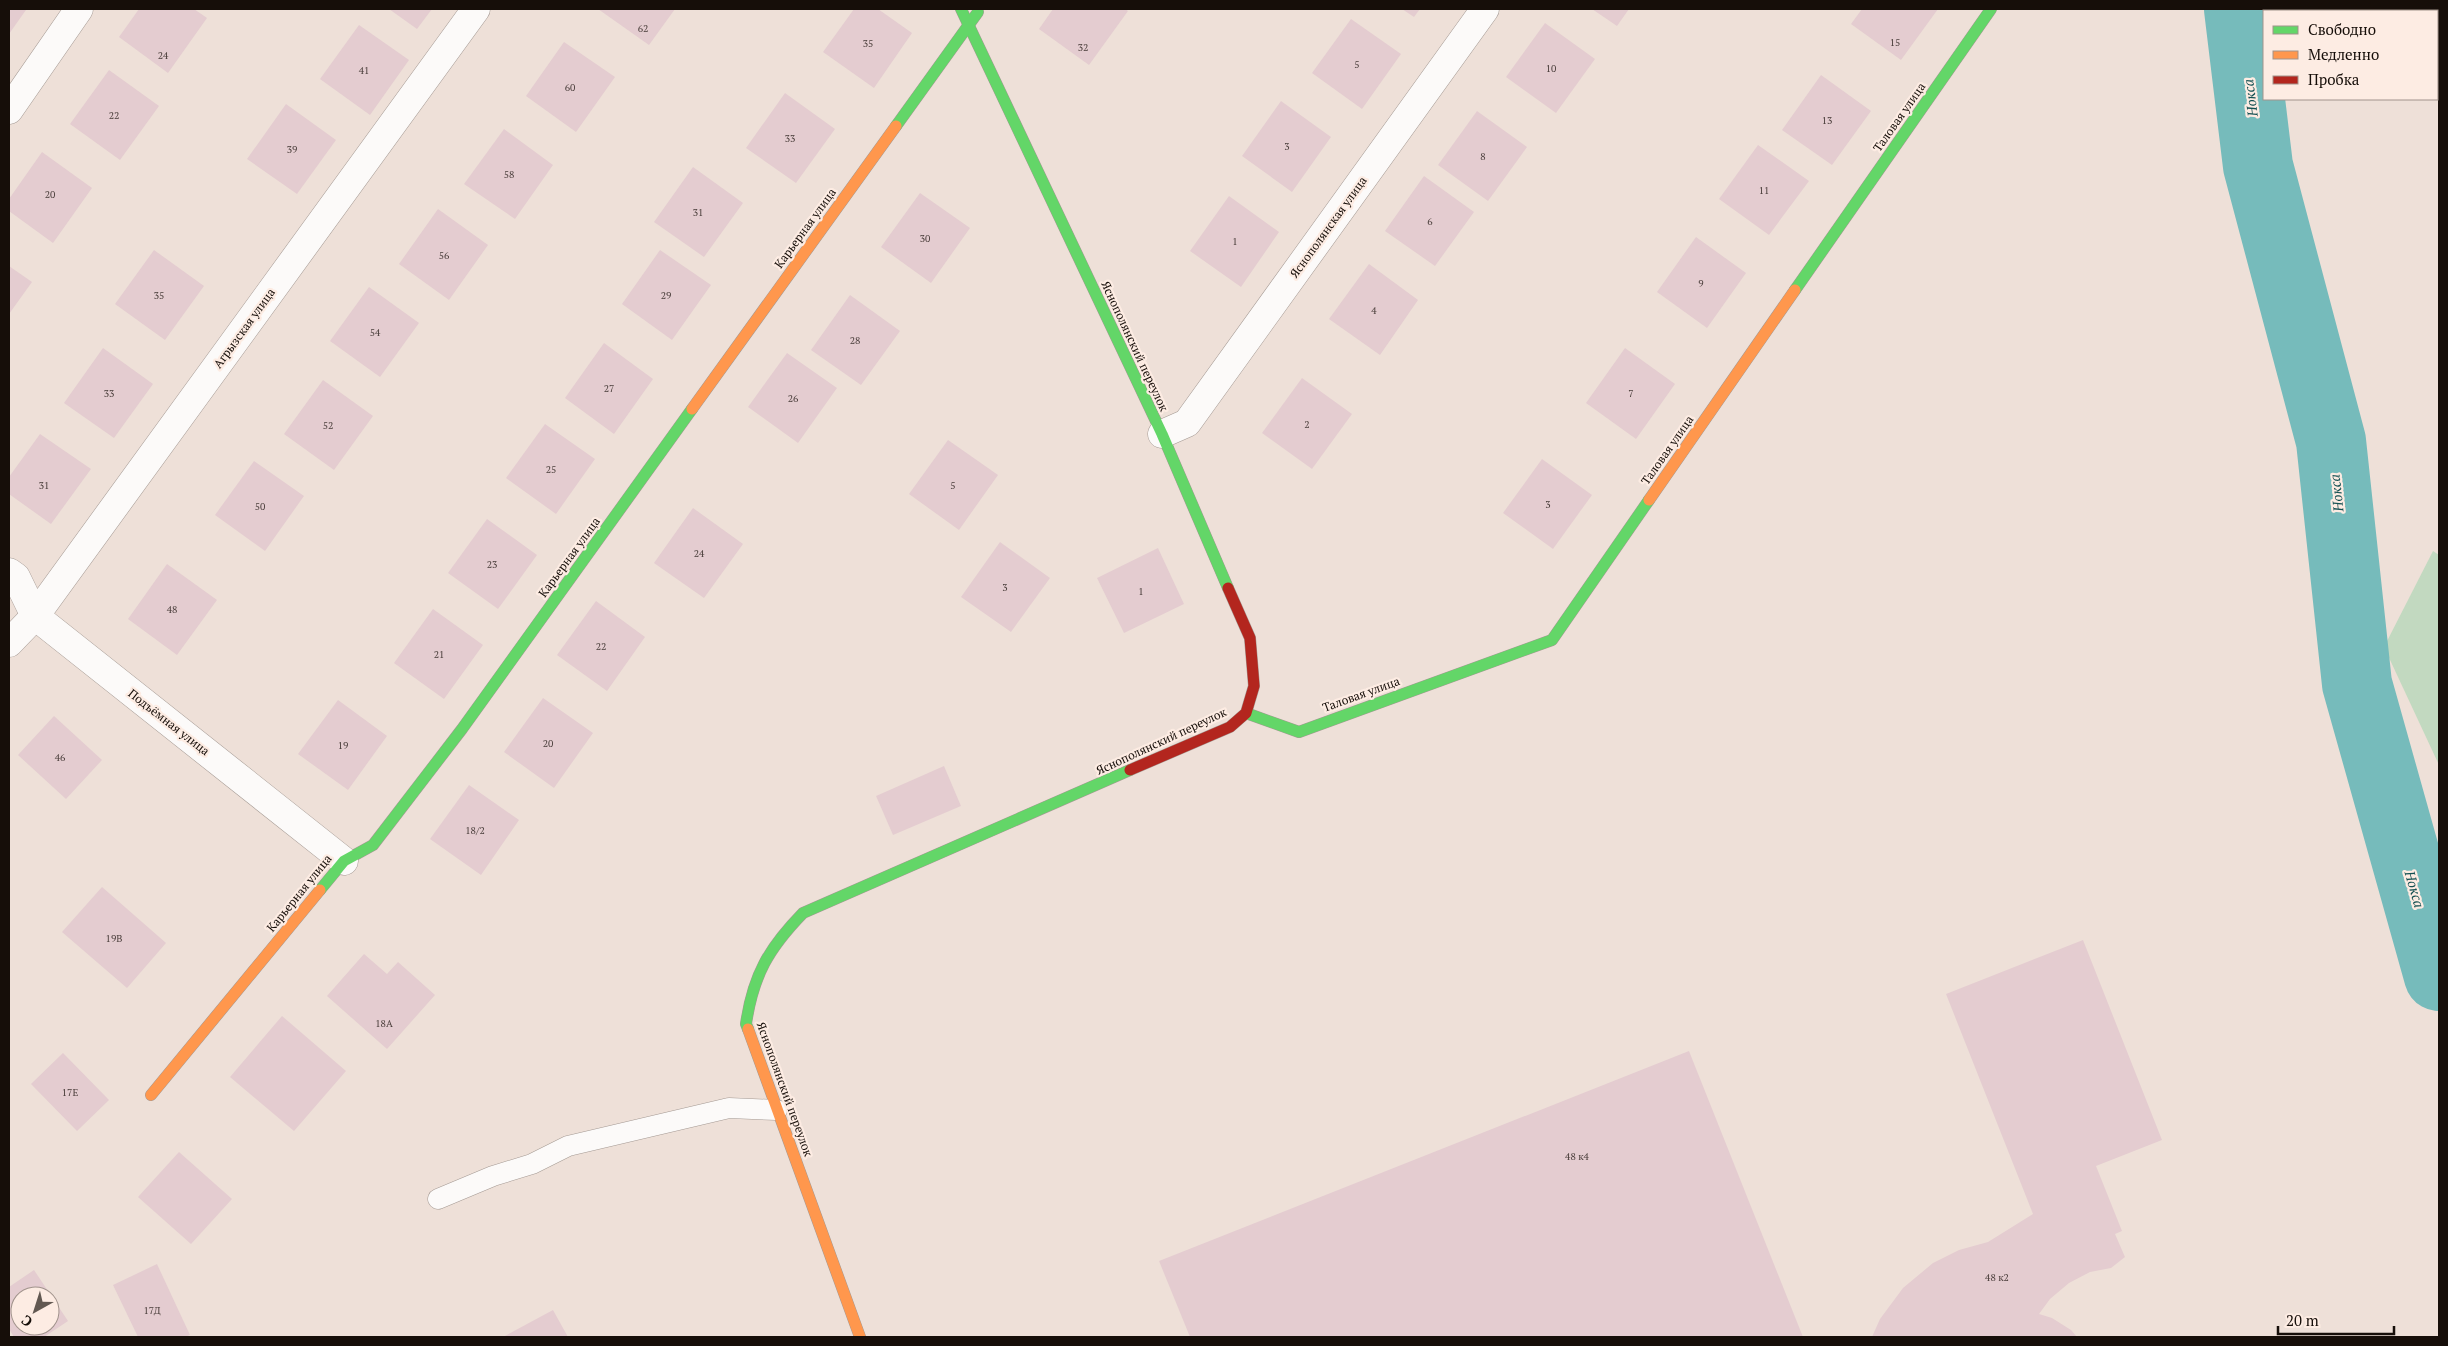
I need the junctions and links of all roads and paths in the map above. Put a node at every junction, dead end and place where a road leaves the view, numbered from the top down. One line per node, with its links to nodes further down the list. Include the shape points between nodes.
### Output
1 (79, 9): 8 (street)
2 (476, 9): 11 (street, Агрызская улица)
3 (961, 9): 7 (street, Яснополянский переулок)
4 (980, 9): 7 (street, Карьерная улица)
5 (1485, 9): 9 (street, Яснополянская улица, via 1187,423)
6 (1991, 9): 13 (street, Таловая улица, via 1552,640 1298,732)
7 (969, 24): 9 (street, Яснополянский переулок); 14 (street, Карьерная улица, via 462,729 373,845)
8 (9, 110)
9 (1162, 434): 13 (street, Яснополянский переулок, via 1250,638 1254,686)
10 (9, 572): 11 (street, Подъёмная улица, via 16,577)
11 (35, 616): 12 (street, Агрызская улица); 14 (street, Подъёмная улица)
12 (9, 643)
13 (1246, 713): 16 (street, Яснополянский переулок, via 1230,727 803,913 776,940 748,999 746,1024)
14 (344, 861): 15 (street, Карьерная улица)
15 (151, 1095)
16 (777, 1110): 17 (lane, via 729,1108 568,1146 532,1164); 18 (street, Яснополянский переулок)
17 (438, 1199)
18 (860, 1337)

